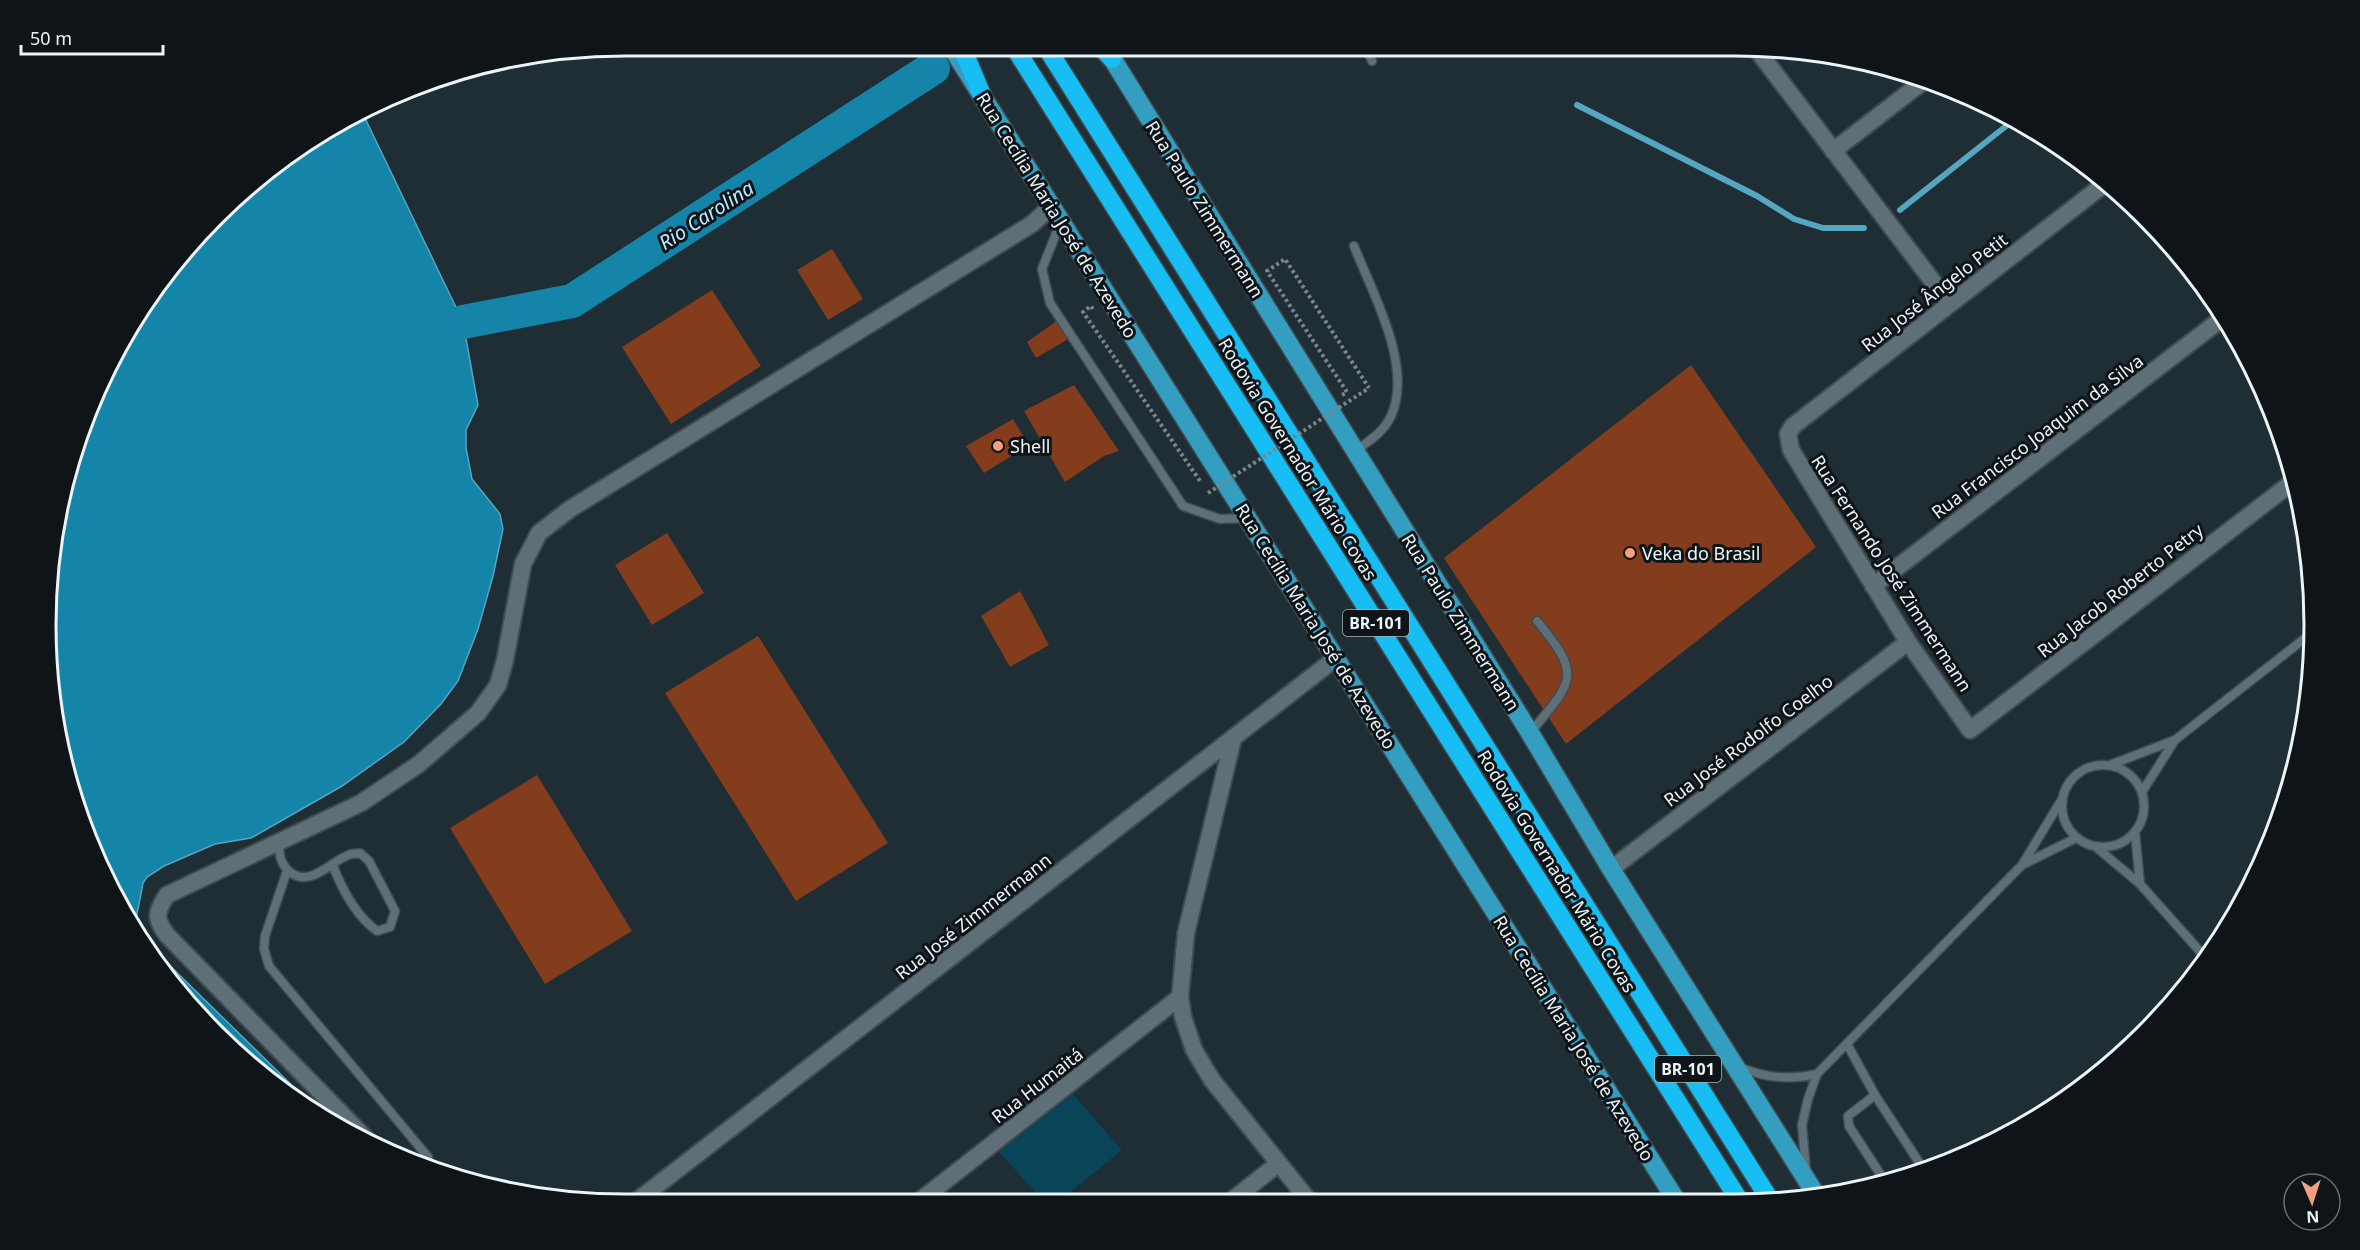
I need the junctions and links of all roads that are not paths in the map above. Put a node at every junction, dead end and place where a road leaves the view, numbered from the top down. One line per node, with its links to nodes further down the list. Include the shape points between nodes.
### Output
1 (960, 56): 9 (highway)
2 (1020, 56): 60 (highway, Rodovia Governador Mário Covas / BR-101)
3 (1052, 56): 54 (highway, Rodovia Governador Mário Covas / BR-101)
4 (1109, 56): 17 (main road, Rua Paulo Zimmermann)
5 (1370, 56): 7 (lane)
6 (1762, 57): 10 (street)
7 (1372, 61)
8 (1917, 86): 10 (street)
9 (982, 95): 12 (main road, Rua Cecília Maria José de Azevedo)
10 (1833, 151): 14 (street)
11 (2099, 188): 14 (street, Rua José Ângelo Petit)
12 (1056, 213): 19 (main road, Rua Cecília Maria José de Azevedo); 19 (lane, via 1042,268 1050,303 1183,506 1220,519); 34 (street, via 1032,224 570,509 539,533 523,564 498,685 478,713 419,764 361,803)
13 (1354, 246): 17 (lane, via 1389,335 1399,376 1391,417 1380,433)
14 (1950, 304): 16 (street, Rua José Ângelo Petit, via 1793,426)
15 (2217, 322): 20 (street, Rua Francisco Joaquim da Silva)
16 (1788, 434): 20 (street, Rua Fernando José Zimmermann, via 1791,450)
17 (1355, 451): 26 (main road, Rua Paulo Zimmermann)
18 (2287, 486): 25 (street, Rua Jacob Roberto Petry)
19 (1248, 518): 24 (main road, Rua Cecília Maria José de Azevedo)
20 (1873, 586): 23 (street, Rua Fernando José Zimmermann)
21 (1537, 621): 26 (lane, via 1559,648 1568,670 1566,684 1556,701)
22 (2304, 639): 28 (lane)
23 (1908, 642): 25 (street, Rua Fernando José Zimmermann); 38 (street, Rua José Rodolfo Coelho)
24 (1336, 658): 27 (street, Rua José Zimmermann); 59 (main road, Rua Cecília Maria José de Azevedo)
25 (1970, 730)
26 (1530, 733): 38 (main road, Rua Paulo Zimmermann)
27 (1233, 739): 42 (street, via 1188,923); 55 (street, Rua José Zimmermann)
28 (2175, 740): 29 (lane); 30 (lane)
29 (2110, 765): 30 (lane, via 2129,775); 31 (lane, via 2079,773)
30 (2142, 792): 32 (lane, via 2144,813)
31 (2062, 799): 33 (lane, via 2064,820); 36 (lane)
32 (2135, 832): 35 (lane, via 2117,845); 40 (lane)
33 (2076, 838): 35 (lane); 36 (lane)
34 (279, 842): 39 (lane, via 281,862); 47 (street, via 167,895 157,910 158,924)
35 (2096, 847): 40 (lane)
36 (2022, 865): 43 (lane)
37 (333, 866): 37 (lane, via 350,854 360,853 369,861 395,910 390,927 377,931 365,922); 39 (lane, via 304,877)
38 (1611, 869): 44 (main road, Rua Paulo Zimmermann)
39 (287, 870): 48 (lane, via 265,936 269,966)
40 (2140, 884): 41 (lane)
41 (2201, 952)
42 (1180, 997): 49 (street, via 1187,1033 1203,1067); 56 (street, Rua Humaitá)
43 (1847, 1044): 45 (lane); 46 (lane)
44 (1735, 1065): 45 (lane, via 1775,1078); 52 (main road, Rua Paulo Zimmermann)
45 (1817, 1074): 52 (lane, via 1802,1125)
46 (1875, 1095): 50 (lane); 51 (lane, via 1848,1120)
47 (352, 1125)
48 (428, 1156)
49 (1279, 1163): 57 (street); 58 (street)
50 (1920, 1163)
51 (1881, 1175)
52 (1807, 1181): 53 (main road, Rua Paulo Zimmermann)
53 (1812, 1189)
54 (1766, 1193)
55 (646, 1194)
56 (928, 1194)
57 (1240, 1194)
58 (1304, 1194)
59 (1672, 1194)
60 (1735, 1194)

